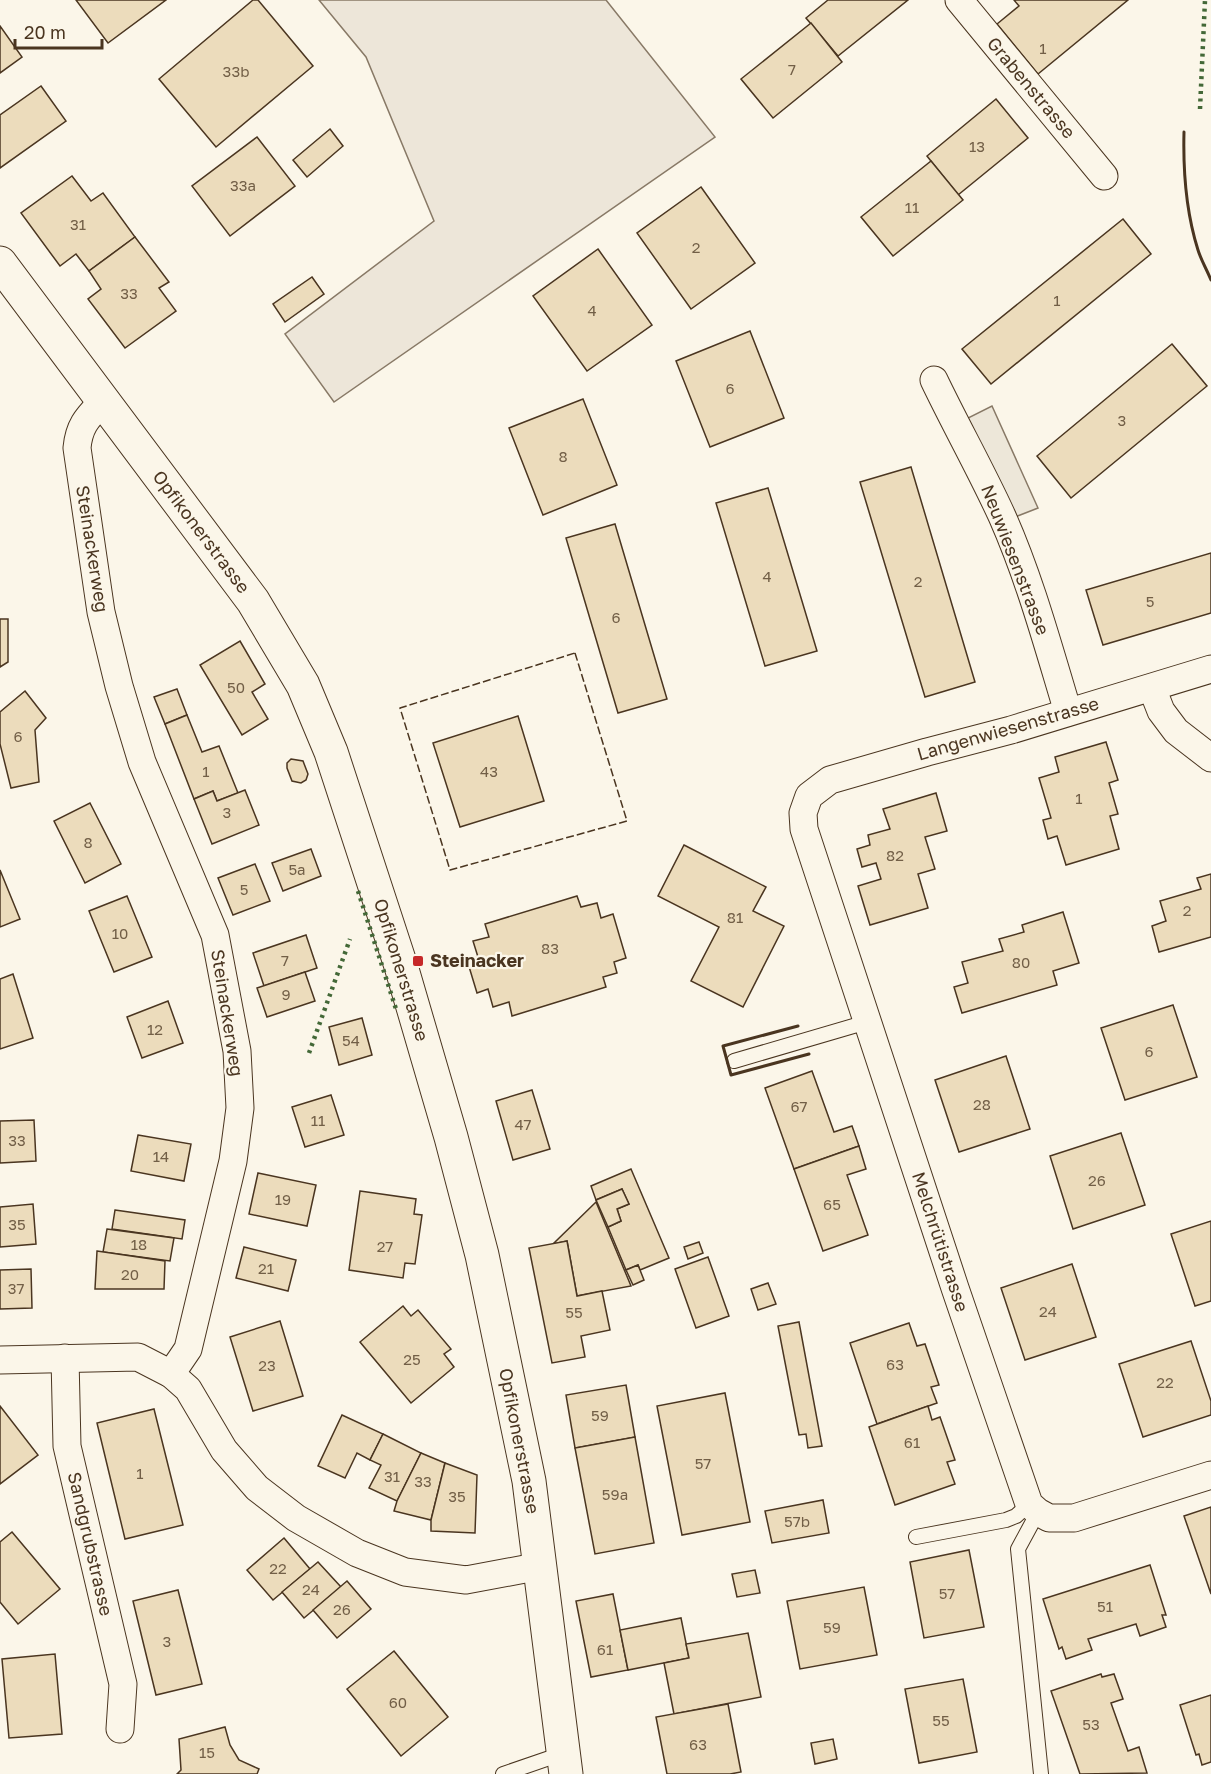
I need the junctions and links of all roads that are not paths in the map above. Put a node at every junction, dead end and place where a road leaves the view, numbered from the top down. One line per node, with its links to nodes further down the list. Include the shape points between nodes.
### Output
1 (958, 0): 2 (street, Grabenstrasse)
2 (1104, 176)
3 (0, 263): 5 (street, Opfikonerstrasse)
4 (933, 380): 8 (street, Neuwiesenstrasse, via 1003,518 1030,589)
5 (103, 400): 15 (street, Steinackerweg, via 82,424 77,448 101,612 142,762 215,934 237,1051 240,1108 233,1161 188,1349); 19 (street, Opfikonerstrasse, via 253,601 303,685 331,752 404,978 482,1255 529,1481)
6 (1211, 669): 7 (street, Langenwiesenstrasse)
7 (1152, 688): 8 (street, Langenwiesenstrasse); 9 (street, via 1161,711 1176,731)
8 (1068, 712): 10 (street, Langenwiesenstrasse, via 830,780)
9 (1211, 758)
10 (809, 796): 11 (street, Melchrütistrasse, via 803,813 804,829)
11 (867, 1022): 12 (lane); 17 (street, Melchrütistrasse)
12 (734, 1061)
13 (64, 1358): 14 (street); 15 (street, via 138,1357); 20 (street, Sandgrubstrasse, via 67,1446 123,1684)
14 (0, 1360)
15 (171, 1374): 19 (street, via 188,1389 224,1450 257,1488 296,1518 357,1553 405,1572 465,1580)
16 (1211, 1475): 17 (street, via 1074,1518 1049,1518)
17 (1034, 1508): 18 (lane, via 1006,1520); 23 (lane, via 1018,1550)
18 (916, 1537)
19 (540, 1567): 21 (street, Opfikonerstrasse)
20 (120, 1729)
21 (565, 1763): 22 (lane)
22 (503, 1774)
23 (1041, 1774)

